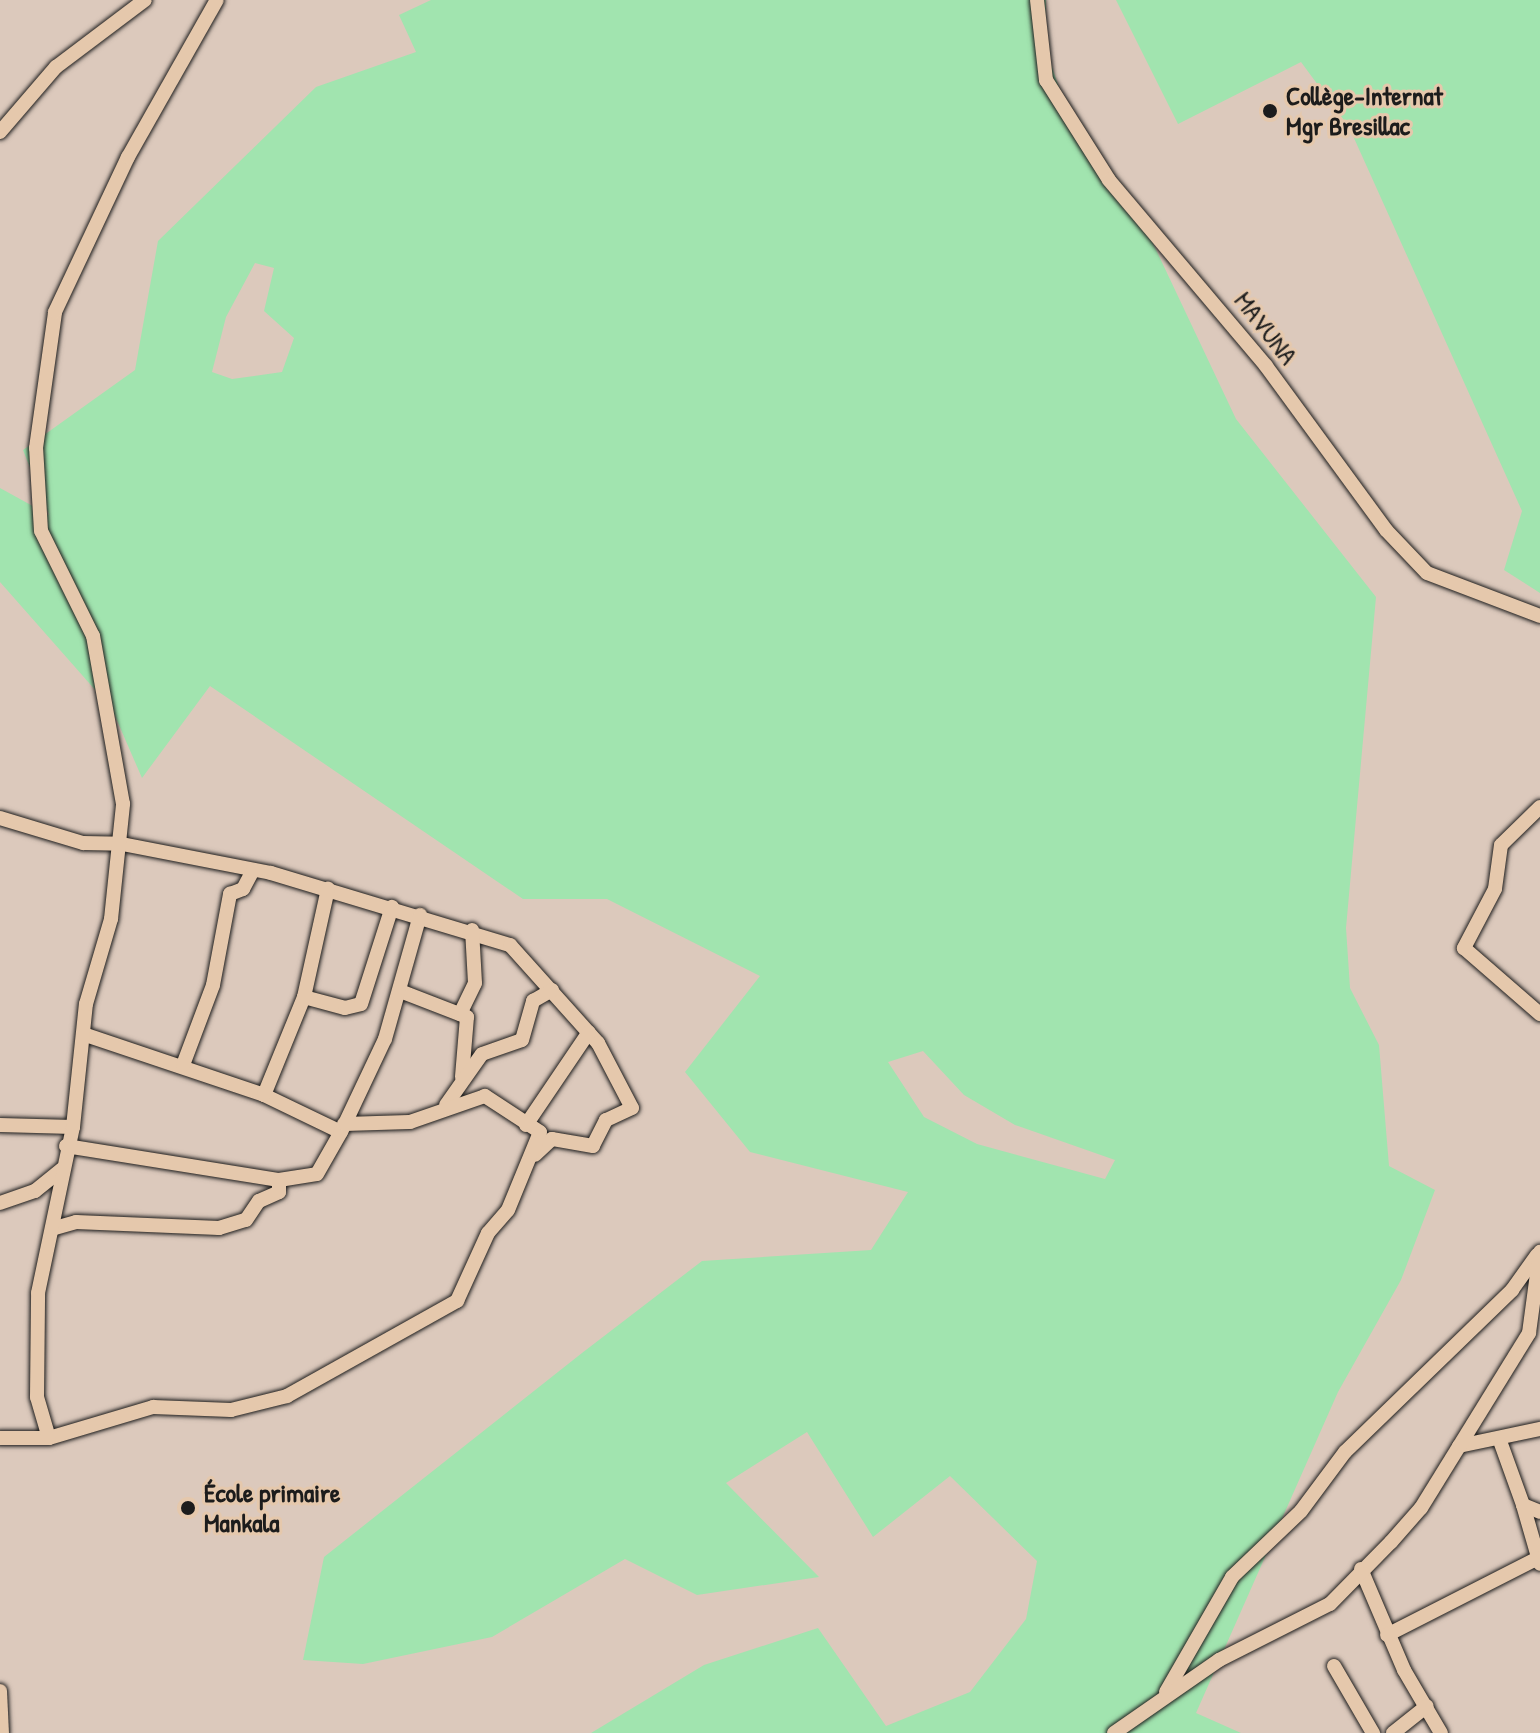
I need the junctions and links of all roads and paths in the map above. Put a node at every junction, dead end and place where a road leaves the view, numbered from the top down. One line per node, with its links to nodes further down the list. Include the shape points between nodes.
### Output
1 (145, 0): 4 (street, via 56,67)
2 (217, 0): 8 (street, via 128,157 55,312 36,448 41,531 93,636 123,804)
3 (1037, 0): 5 (street, MAVUNA, via 1046,80 1109,180 1266,366 1386,530 1427,573)
4 (3, 124)
5 (1540, 616)
6 (1540, 807): 18 (street, via 1501,845 1495,889 1464,948)
7 (0, 818): 8 (street, via 83,843)
8 (122, 844): 9 (street); 20 (street)
9 (253, 870): 10 (street); 21 (street, via 243,889 230,894 213,985)
10 (328, 889): 11 (street); 16 (street)
11 (392, 907): 12 (street); 16 (street, via 361,1004 345,1008)
12 (420, 915): 13 (street); 15 (street)
13 (472, 930): 14 (street, via 510,945); 17 (street, via 475,983)
14 (552, 990): 19 (street); 22 (street, via 533,1001 522,1040 482,1054 474,1072)
15 (400, 991): 17 (street); 28 (street)
16 (304, 997): 23 (street)
17 (460, 1014): 22 (street, via 468,1022)
18 (1540, 1014)
19 (589, 1032): 26 (street); 30 (street, via 632,1108 606,1120 593,1146 552,1139)
20 (83, 1034): 21 (street); 27 (street)
21 (183, 1065): 23 (street)
22 (462, 1077): 24 (street)
23 (264, 1095): 28 (street)
24 (446, 1105): 26 (street, via 491,1096); 28 (street, via 410,1122)
25 (0, 1125): 27 (street)
26 (526, 1125): 30 (street, via 540,1132)
27 (73, 1127): 29 (street)
28 (343, 1128): 32 (street, via 317,1174)
29 (66, 1146): 31 (street); 32 (street)
30 (529, 1160): 38 (street, via 457,1301 433,1320 402,1329 287,1396 231,1410 153,1407)
31 (62, 1169): 33 (street, via 35,1191); 34 (street)
32 (279, 1180): 34 (street, via 279,1192 259,1201 246,1220 219,1228 76,1222)
33 (0, 1203)
34 (55, 1228): 38 (street, via 38,1293 37,1397)
35 (1540, 1250): 40 (street, via 1529,1333); 48 (street, via 1512,1290 1345,1452 1301,1511 1232,1577)
36 (1540, 1429): 39 (street)
37 (0, 1438): 38 (street)
38 (49, 1438)
39 (1500, 1441): 40 (street); 41 (street)
40 (1459, 1446): 44 (street, via 1421,1508)
41 (1523, 1505): 42 (street); 43 (street)
42 (1540, 1512)
43 (1539, 1561): 45 (street)
44 (1361, 1569): 45 (street); 48 (street, via 1300,1624)
45 (1387, 1635): 49 (street)
46 (1334, 1666): 52 (street)
47 (0, 1691): 50 (street)
48 (1166, 1692): 51 (street)
49 (1427, 1706): 53 (street); 54 (street)
50 (2, 1733)
51 (1114, 1733)
52 (1373, 1733)
53 (1393, 1733)
54 (1441, 1733)

